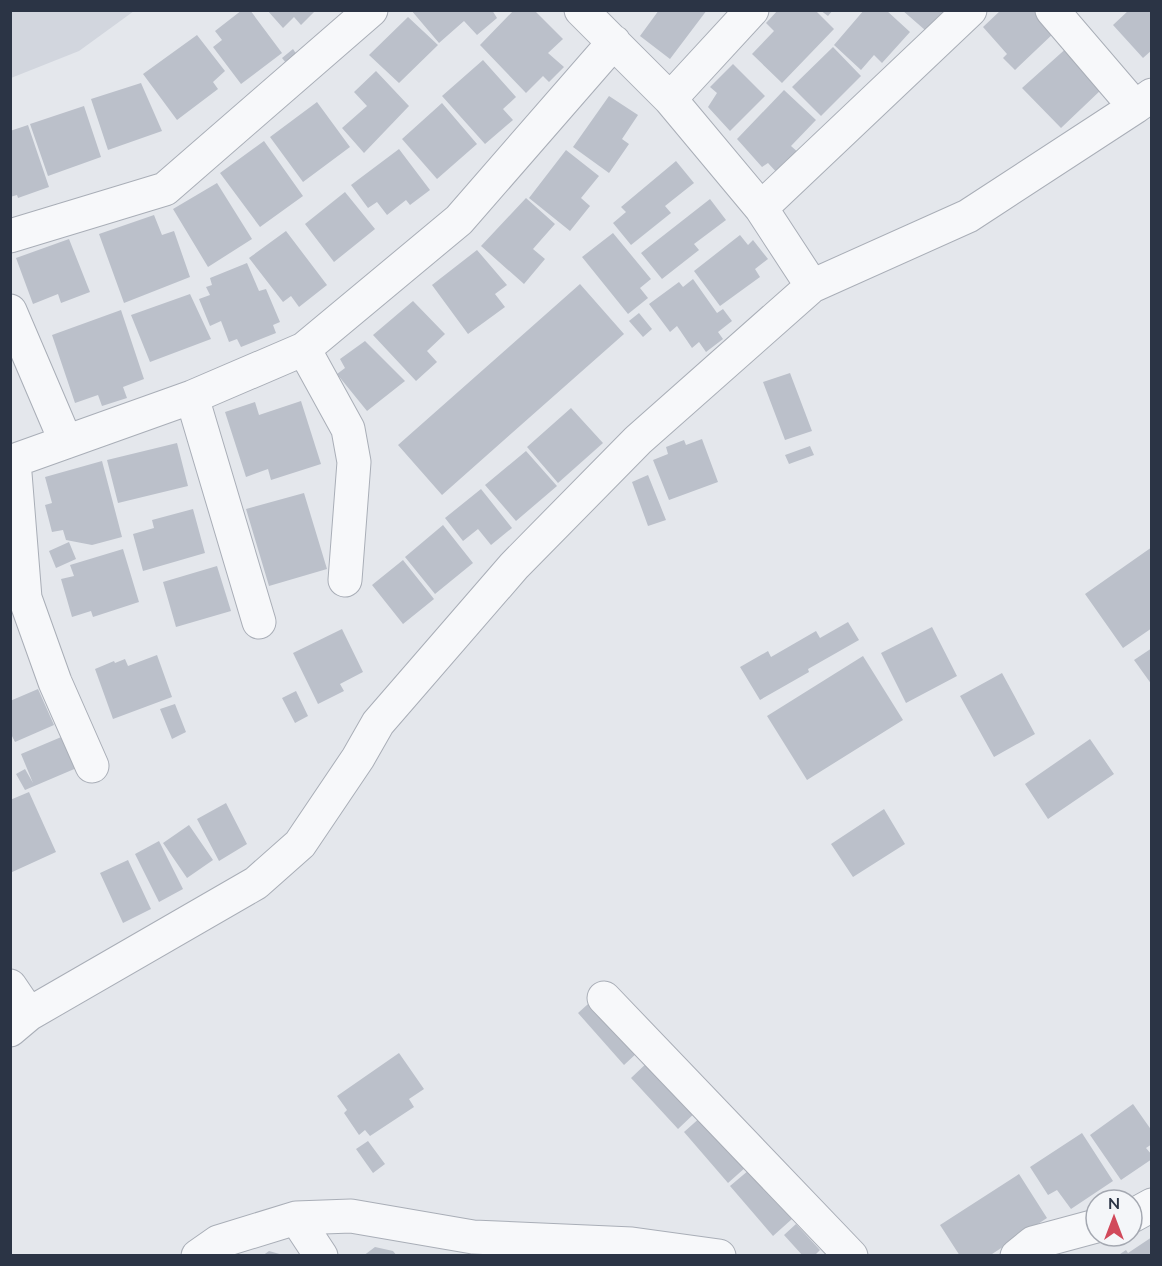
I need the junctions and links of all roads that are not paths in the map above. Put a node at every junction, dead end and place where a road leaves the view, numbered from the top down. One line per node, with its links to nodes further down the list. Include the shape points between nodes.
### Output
1 (371, 10): 10 (street, via 165,189)
2 (581, 10): 6 (street)
3 (752, 10): 7 (street)
4 (970, 10): 9 (street)
5 (1052, 10): 8 (street)
6 (614, 42): 7 (street); 13 (street, via 459,220)
7 (670, 99): 9 (street)
8 (1143, 101): 11 (street, via 968,216)
9 (761, 208): 11 (street)
10 (10, 236)
11 (812, 286): 22 (street, via 638,440 514,566 378,723 300,844 256,883)
12 (10, 310): 15 (street)
13 (304, 349): 14 (street); 17 (street, via 348,429 354,462)
14 (192, 397): 15 (street); 18 (street)
15 (66, 441): 16 (street)
16 (12, 461): 19 (street, via 25,598 55,682)
17 (345, 580)
18 (259, 622)
19 (92, 766)
20 (10, 986): 22 (street)
21 (604, 998): 29 (street)
22 (20, 1022)
23 (296, 1218): 25 (street, via 351,1216); 26 (street, via 218,1242); 27 (street)
24 (1084, 1229): 30 (street, via 1033,1243)
25 (479, 1246): 28 (street, via 632,1244)
26 (198, 1256)
27 (321, 1256)
28 (719, 1256)
29 (851, 1256)
30 (1017, 1256)

